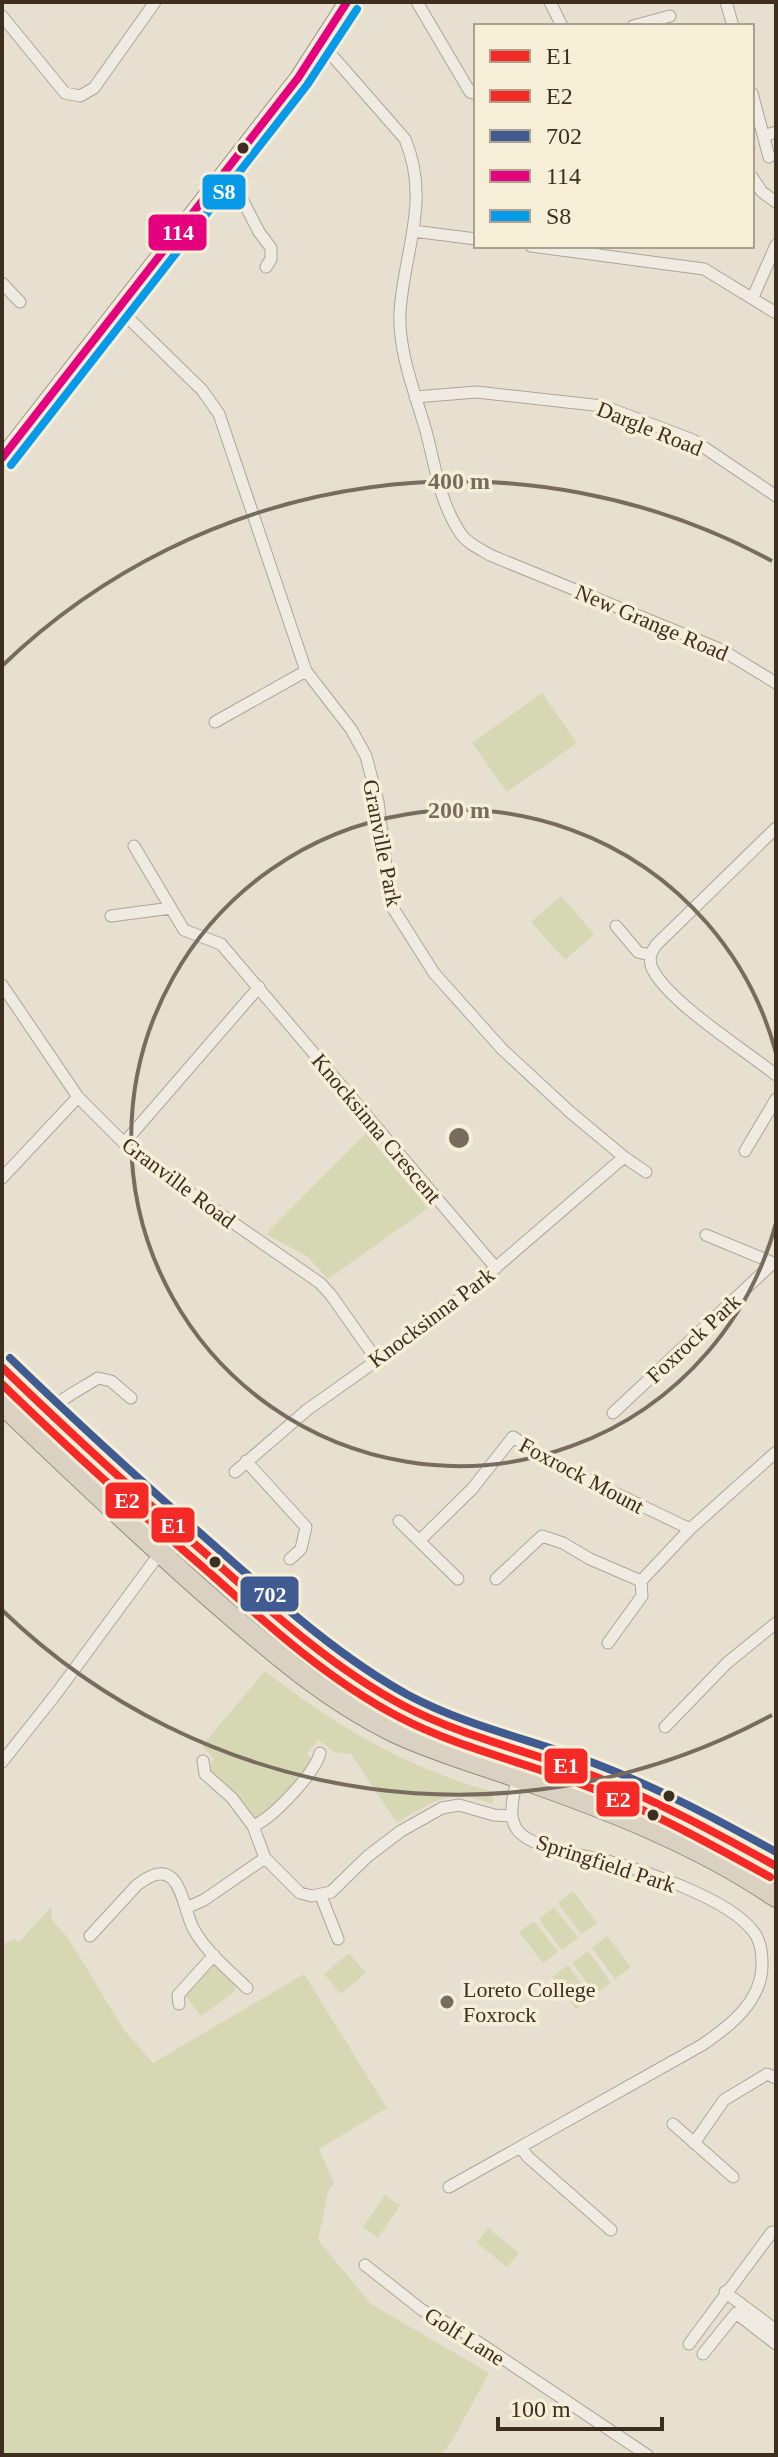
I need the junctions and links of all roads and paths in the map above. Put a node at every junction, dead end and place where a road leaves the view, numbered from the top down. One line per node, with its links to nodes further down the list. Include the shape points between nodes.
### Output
1 (155, 2): 6 (street, via 94,88 80,96 65,93)
2 (347, 2): 11 (main road)
3 (417, 2): 12 (street)
4 (550, 2): 8 (street)
5 (726, 2): 10 (street)
6 (2, 16)
7 (670, 16): 9 (street)
8 (561, 24)
9 (640, 24)
10 (732, 24)
11 (322, 44): 16 (main road); 19 (street, New Grange Road, via 405,139 416,171)
12 (474, 93)
13 (754, 98): 14 (street)
14 (770, 134): 15 (street)
15 (769, 157)
16 (222, 176): 23 (street, via 271,248); 27 (main road)
17 (754, 180): 18 (street)
18 (776, 202)
19 (413, 231): 20 (street); 29 (street, New Grange Road, via 400,313)
20 (474, 239)
21 (776, 245): 25 (street)
22 (546, 248): 25 (street, via 704,269)
23 (266, 267)
24 (2, 283): 26 (street)
25 (753, 297): 28 (street)
26 (20, 302)
27 (119, 309): 30 (main road); 32 (street, Granville Park, via 202,390 219,414)
28 (776, 313)
29 (415, 397): 31 (street, Dargle Road, via 476,392 603,406 693,440); 33 (street, New Grange Road, via 446,507 462,537 524,570 722,650)
30 (2, 458)
31 (776, 496)
32 (306, 671): 34 (street); 48 (street, Granville Park, via 366,756 378,802 391,905 434,973 502,1049)
33 (776, 683)
34 (215, 722)
35 (776, 828): 40 (street)
36 (134, 846): 37 (street)
37 (171, 908): 38 (street); 42 (street, Knocksinna Crescent, via 184,930 221,944)
38 (111, 916)
39 (616, 926): 40 (street, via 638,952)
40 (650, 955): 43 (street, via 653,970 676,996)
41 (2, 985): 44 (street, Granville Road)
42 (259, 987): 46 (street); 53 (street, Knocksinna Crescent)
43 (776, 1075)
44 (78, 1097): 46 (street, Granville Road); 50 (street)
45 (776, 1099): 47 (street)
46 (124, 1143): 54 (street, Granville Road, via 320,1283)
47 (745, 1151)
48 (624, 1157): 49 (street, Granville Park); 53 (street, Knocksinna Park)
49 (646, 1172)
50 (2, 1178)
51 (706, 1235): 52 (street, Foxrock Park)
52 (774, 1263): 59 (street, Foxrock Park)
53 (496, 1268): 54 (street, Knocksinna Park, via 442,1314)
54 (376, 1359): 61 (street, Knocksinna Park)
55 (2, 1367): 58 (highway)
56 (131, 1398): 58 (street, via 111,1381 98,1378)
57 (2, 1404): 66 (highway)
58 (47, 1412): 74 (highway, via 244,1587 363,1681 405,1707)
59 (613, 1413)
60 (776, 1452): 64 (street)
61 (246, 1461): 62 (street, Knocksinna Park); 67 (street, via 306,1527 301,1549)
62 (235, 1472)
63 (399, 1521): 65 (street)
64 (690, 1529): 65 (street, Foxrock Mount, via 551,1462 513,1437 472,1489); 70 (street)
65 (420, 1540): 68 (street)
66 (160, 1553): 77 (street); 78 (highway, via 313,1685 396,1733)
67 (290, 1559)
68 (458, 1579)
69 (496, 1579): 70 (street, via 542,1536)
70 (641, 1581): 72 (street, via 642,1596)
71 (776, 1623): 73 (street, via 727,1663)
72 (608, 1643)
73 (665, 1727)
74 (528, 1752): 78 (street, Springfield Park); 82 (highway, via 678,1812)
75 (320, 1753): 80 (street, via 316,1767 287,1800)
76 (203, 1761): 80 (street, via 205,1774)
77 (2, 1762)
78 (519, 1778): 79 (street, Springfield Park); 84 (highway, via 646,1826)
79 (512, 1816): 83 (street, via 470,1806 442,1808 401,1831 341,1885); 89 (street, Springfield Park, via 514,1826 533,1841 660,1877 720,1907 745,1923)
80 (253, 1826): 81 (street)
81 (265, 1858): 83 (street, via 300,1893); 85 (street)
82 (776, 1866)
83 (321, 1896): 87 (street)
84 (776, 1897)
85 (188, 1907): 86 (street, via 177,1882 153,1875); 90 (street, via 193,1927)
86 (90, 1936)
87 (338, 1939)
88 (776, 1945): 89 (street)
89 (761, 1947): 96 (street, via 757,1991 724,2030)
90 (214, 1955): 91 (street); 92 (street, via 178,1995)
91 (247, 1988)
92 (179, 2004)
93 (776, 2078): 95 (street, via 767,2074 731,2094)
94 (673, 2124): 95 (street)
95 (694, 2143): 97 (street)
96 (521, 2148): 98 (street); 99 (street)
97 (733, 2177)
98 (449, 2187)
99 (611, 2230)
100 (772, 2232): 102 (street)
101 (365, 2265): 107 (street, Golf Lane, via 422,2310)
102 (725, 2292): 103 (street); 104 (street)
103 (776, 2330)
104 (689, 2344)
105 (776, 2344): 106 (street, via 736,2313)
106 (703, 2354)
107 (647, 2455)

